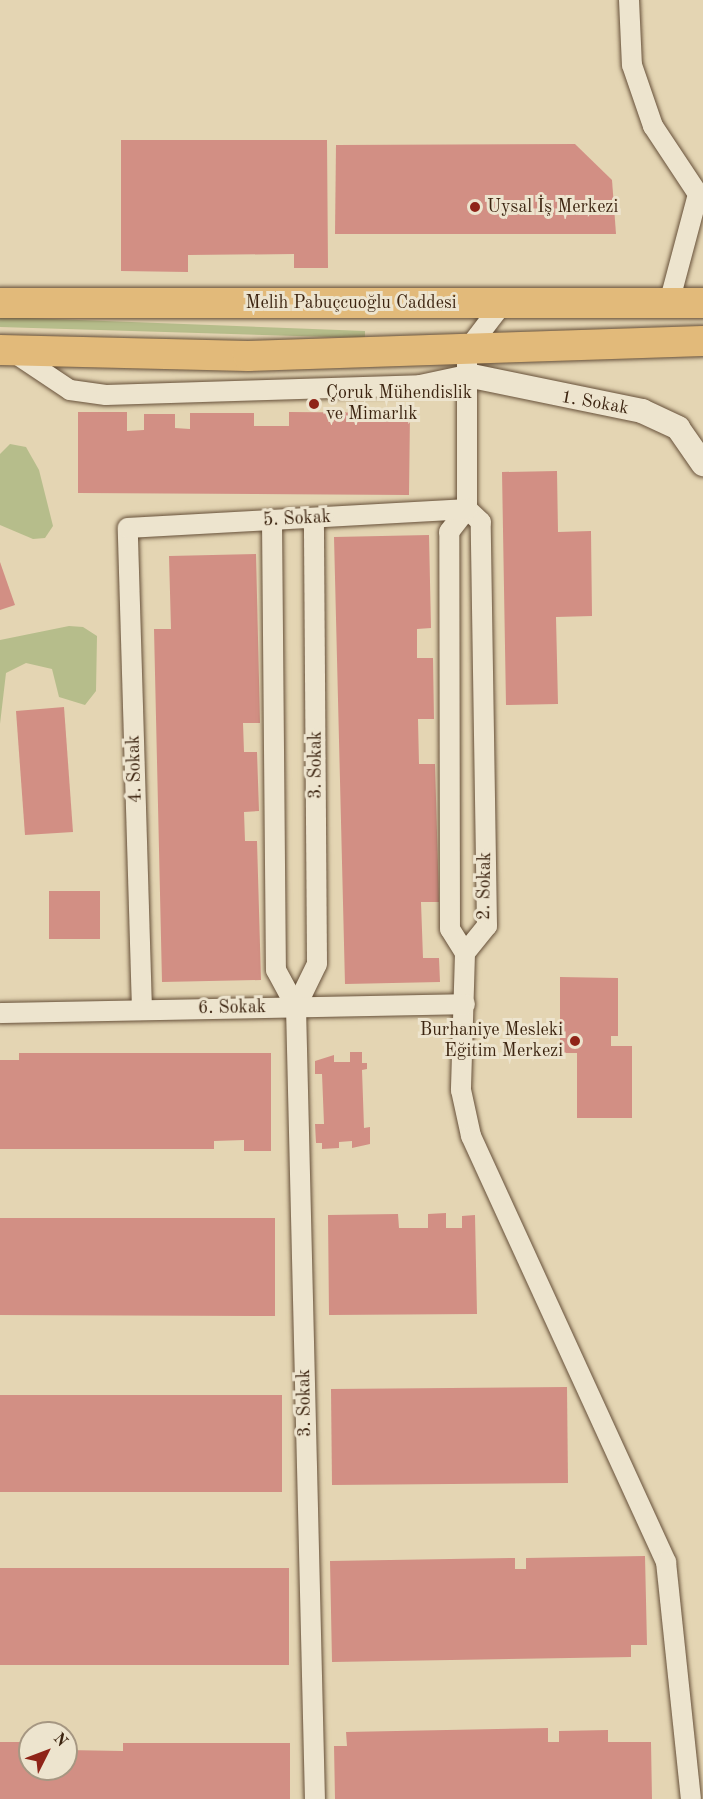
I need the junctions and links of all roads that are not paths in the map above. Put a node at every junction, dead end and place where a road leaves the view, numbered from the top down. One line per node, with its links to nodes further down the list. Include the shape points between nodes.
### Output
1 (629, 0): 4 (street, via 632,65 653,126 698,194)
2 (2, 299): 3 (main road, Melih Pabuçcuoğlu Caddesi)
3 (503, 303): 4 (main road, Melih Pabuçcuoğlu Caddesi); 8 (street)
4 (669, 303): 5 (main road, Melih Pabuçcuoğlu Caddesi)
5 (703, 303)
6 (703, 341): 8 (main road)
7 (5, 350): 8 (main road); 8 (street, via 70,390 106,395 411,386)
8 (467, 362): 9 (street, 1. Sokak, via 642,411 678,428); 10 (street)
9 (703, 464)
10 (467, 509): 11 (street, 5. Sokak); 14 (street, 2. Sokak, via 449,532 450,929); 14 (street, 2. Sokak, via 481,522 487,926)
11 (314, 518): 12 (street, 5. Sokak); 16 (street, 3. Sokak, via 317,964)
12 (272, 520): 13 (street, 5. Sokak); 16 (street, 3. Sokak, via 276,970)
13 (128, 528): 17 (street, 4. Sokak)
14 (465, 953): 15 (street)
15 (465, 1004): 16 (street, 6. Sokak); 20 (street, via 461,1089 471,1136 666,1562)
16 (296, 1007): 17 (street, 6. Sokak); 19 (street, 3. Sokak)
17 (142, 1010): 18 (street, 6. Sokak)
18 (0, 1013)
19 (315, 1799)
20 (691, 1799)

